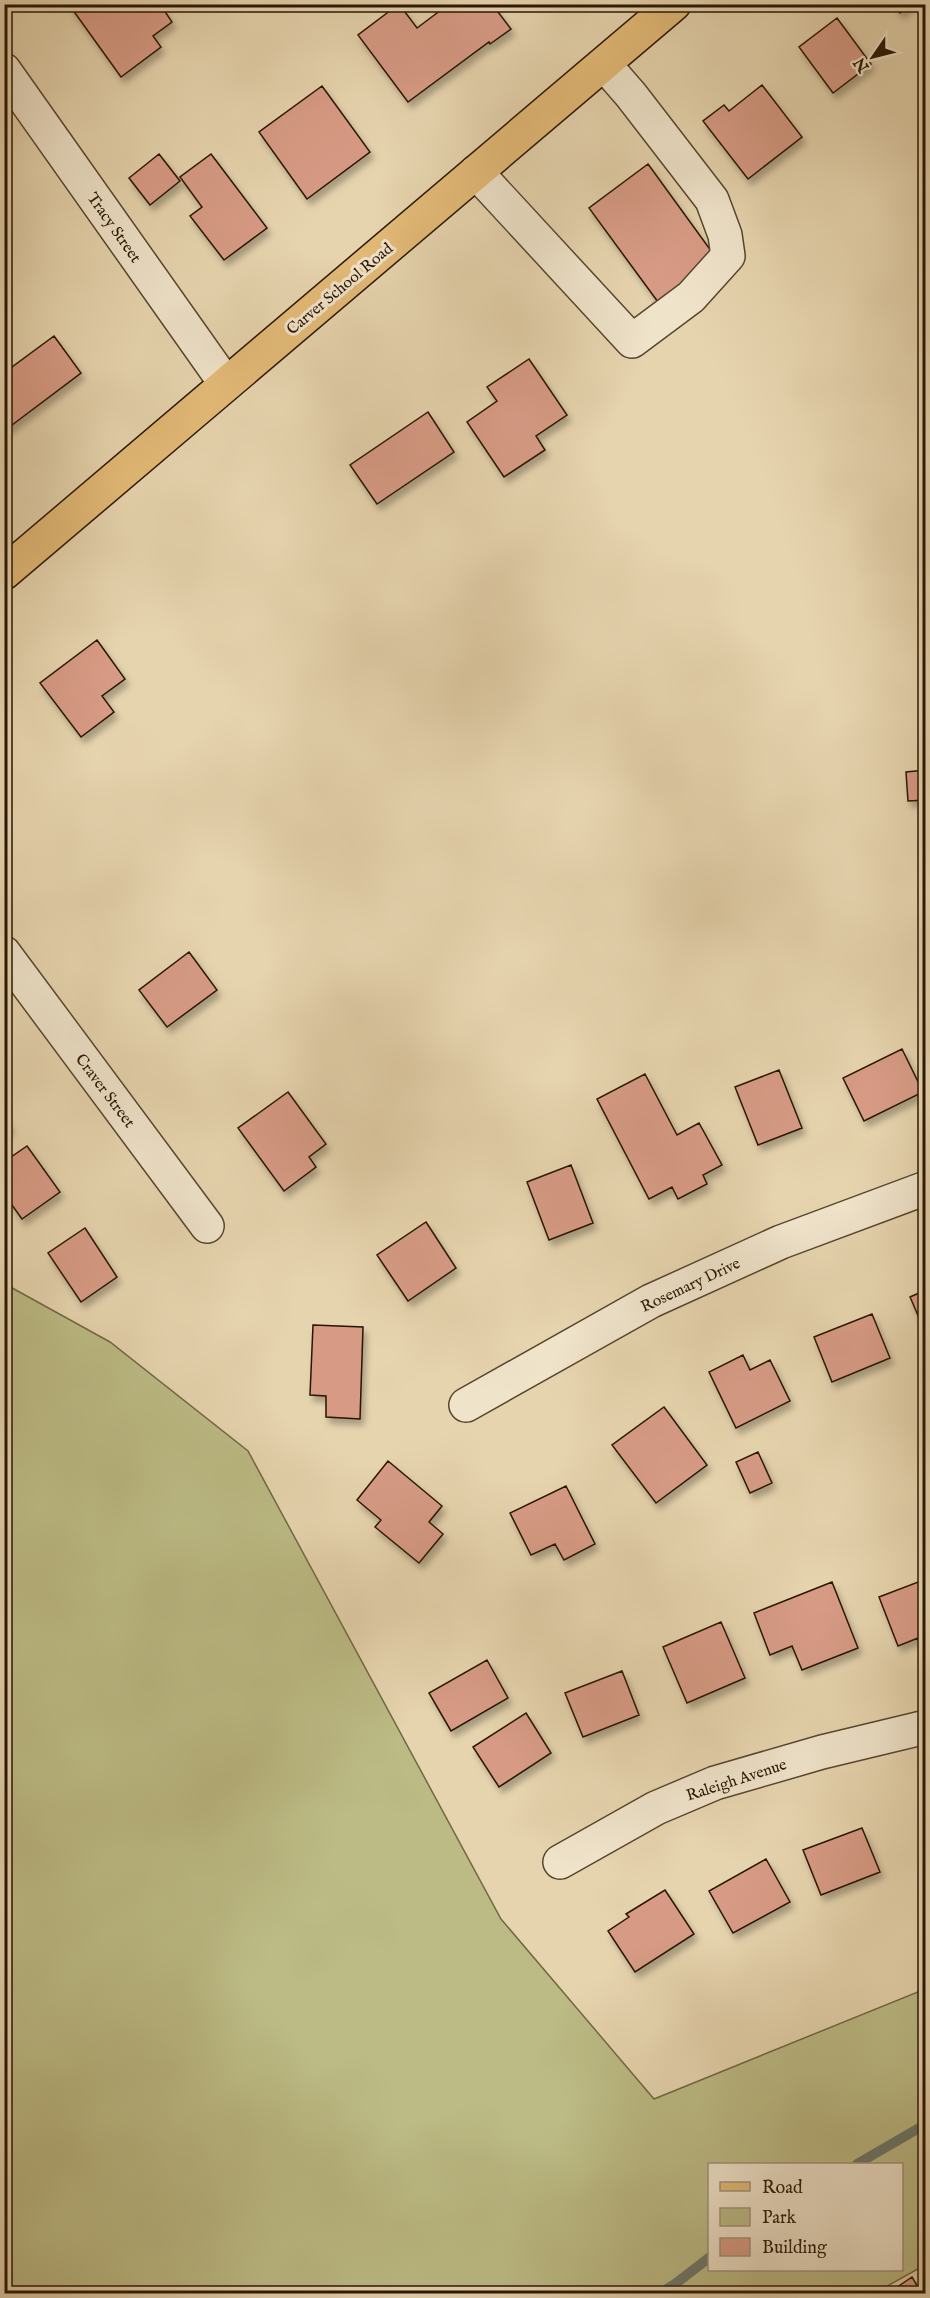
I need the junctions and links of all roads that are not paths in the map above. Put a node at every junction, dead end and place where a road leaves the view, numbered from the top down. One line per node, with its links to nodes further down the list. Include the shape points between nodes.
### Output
1 (674, 4): 2 (main road, Carver School Road)
2 (604, 64): 4 (main road, Carver School Road); 4 (street, via 712,200 728,256 691,297 632,341)
3 (4, 70): 5 (street, Tracy Street)
4 (476, 172): 5 (main road, Carver School Road)
5 (226, 384): 6 (main road, Carver School Road)
6 (4, 573)
7 (4, 953): 9 (street, Craver Street)
8 (926, 1188): 10 (street, Rosemary Drive, via 781,1242 651,1301)
9 (207, 1226)
10 (466, 1406)
11 (926, 1727): 12 (street, Raleigh Avenue, via 715,1782 656,1808)
12 (560, 1862)

